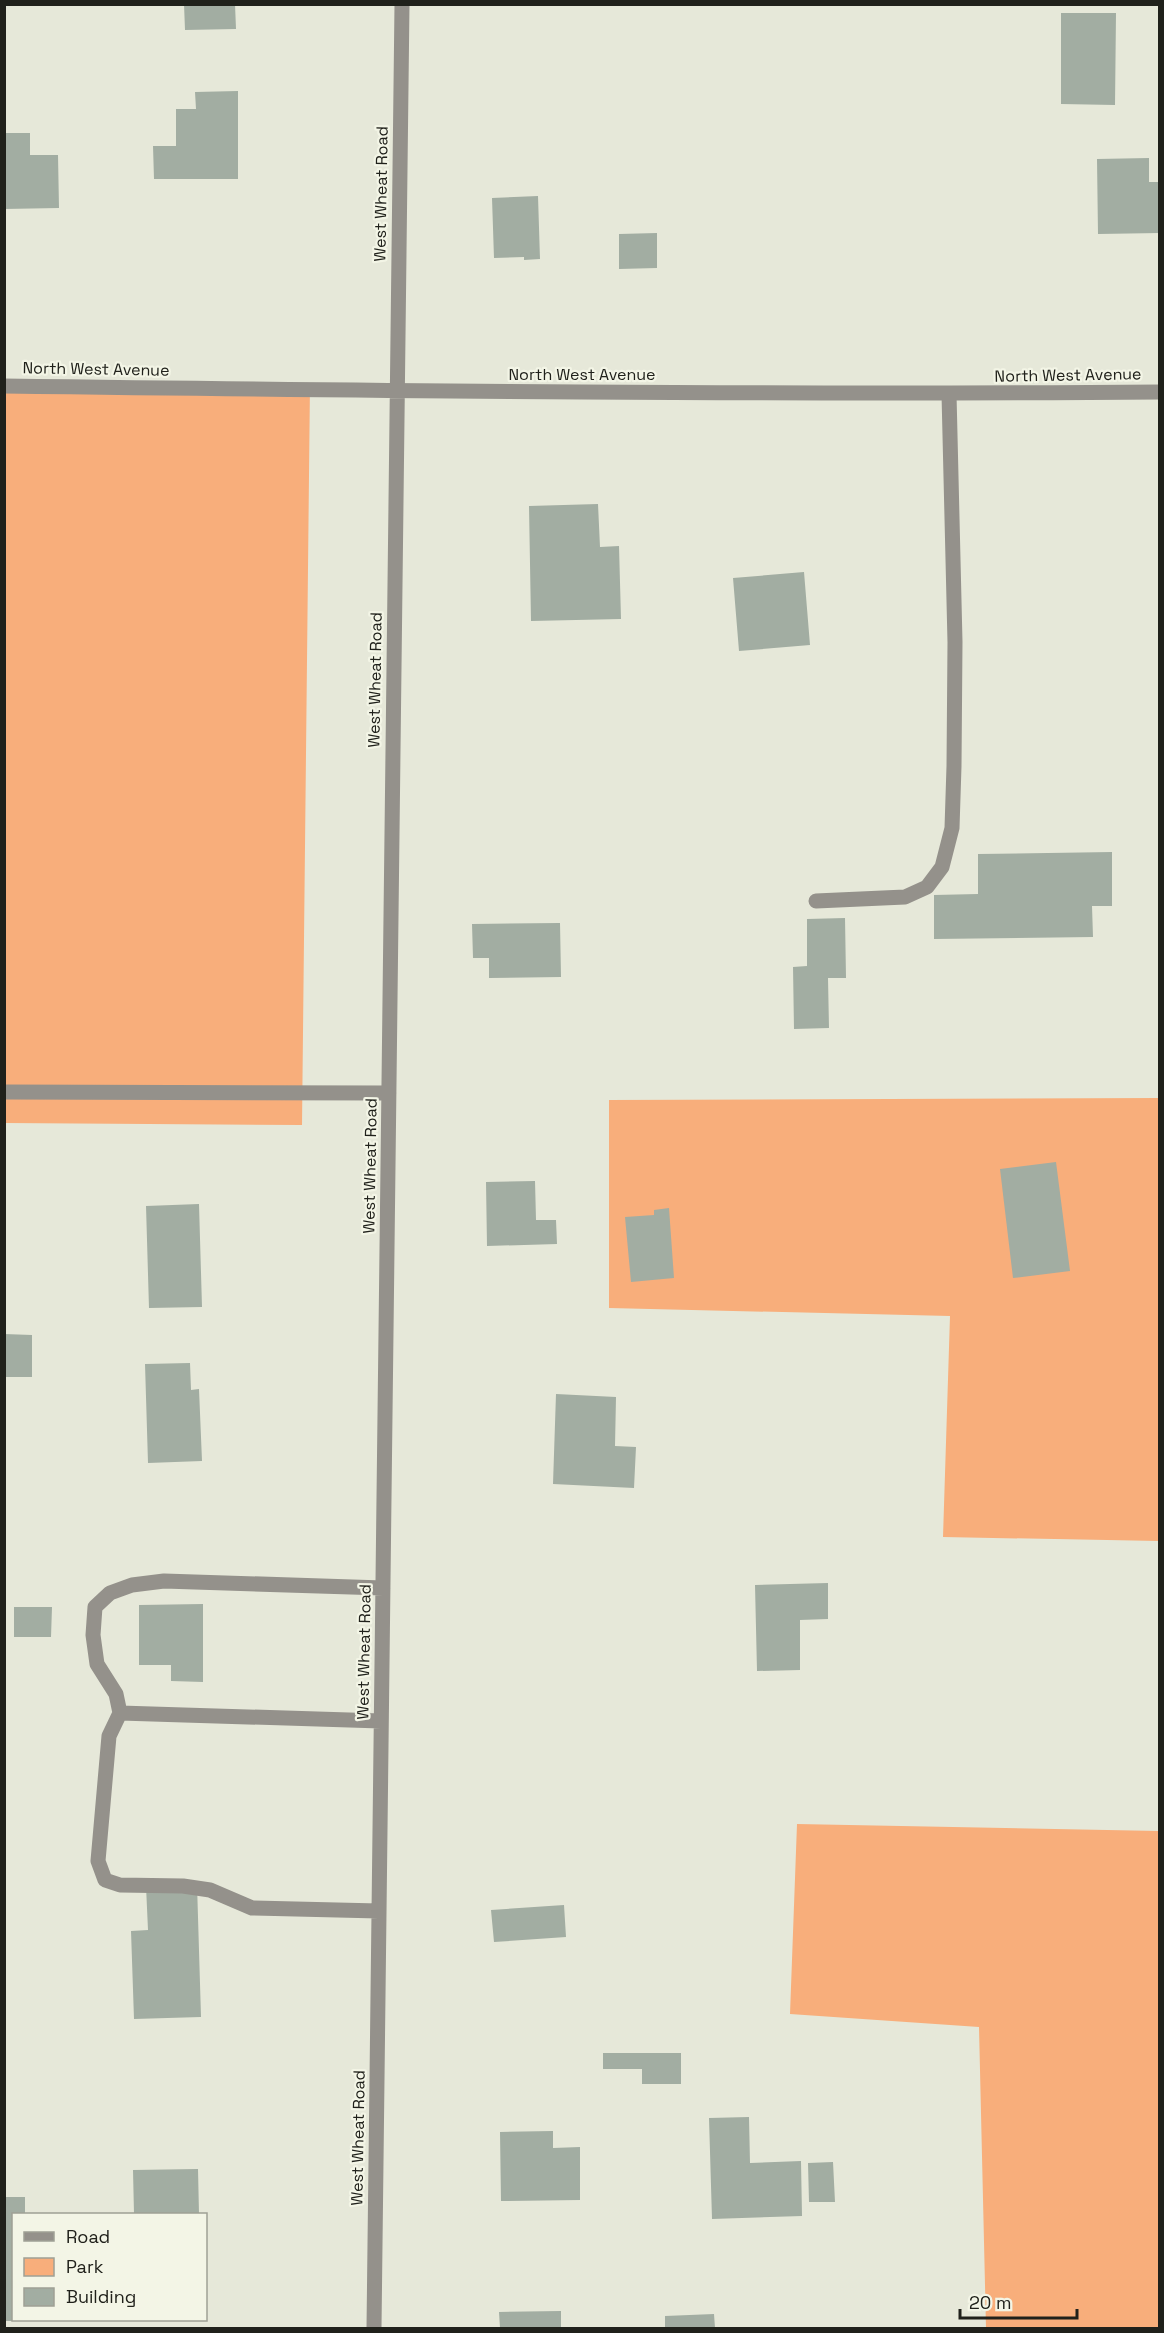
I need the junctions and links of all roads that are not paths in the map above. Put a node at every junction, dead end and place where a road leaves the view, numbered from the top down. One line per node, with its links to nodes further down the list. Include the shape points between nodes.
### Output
1 (402, 4): 3 (street, West Wheat Road)
2 (4, 386): 3 (street, North West Avenue)
3 (397, 391): 5 (street, North West Avenue); 8 (street, West Wheat Road)
4 (1160, 392): 5 (street, North West Avenue)
5 (949, 394): 6 (street, via 954,765 952,828 942,867 927,887 905,897)
6 (816, 901)
7 (4, 1092): 8 (street)
8 (389, 1093): 9 (street, West Wheat Road)
9 (383, 1588): 10 (street, via 164,1581 132,1585 110,1593 95,1607 93,1635 97,1664 116,1694); 11 (street, West Wheat Road)
10 (120, 1713): 11 (street); 12 (street, via 109,1736 98,1861 105,1880 120,1885 210,1890 252,1908)
11 (381, 1721): 12 (street, West Wheat Road)
12 (379, 1911): 13 (street, West Wheat Road)
13 (374, 2328)

